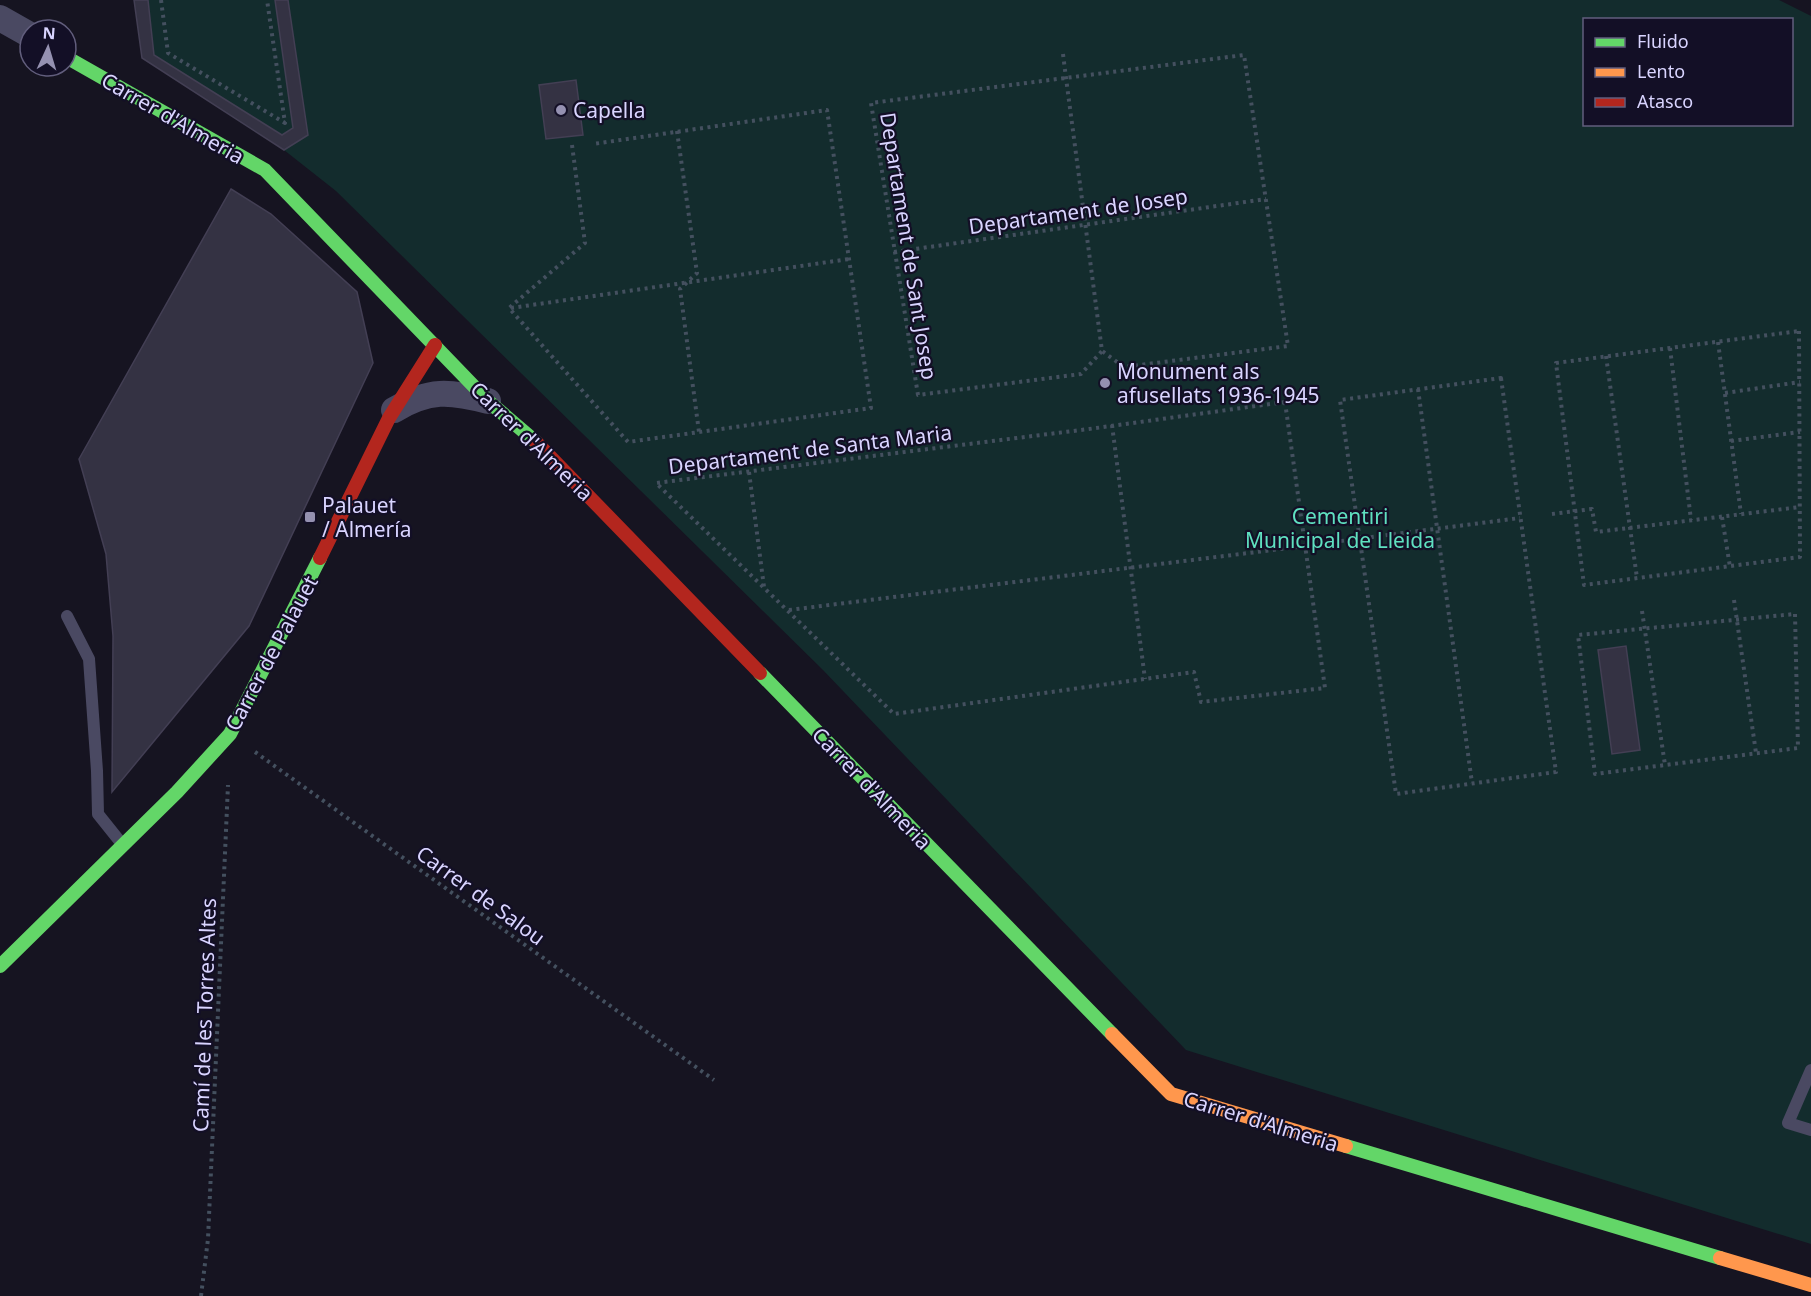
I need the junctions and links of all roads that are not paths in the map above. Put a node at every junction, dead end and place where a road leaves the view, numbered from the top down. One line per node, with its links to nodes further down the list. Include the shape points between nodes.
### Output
1 (2, 15): 2 (street)
2 (18, 26)
3 (78, 64): 4 (street, Carrer d'Almeria, via 265,170)
4 (435, 345): 5 (street, Carrer d'Almeria); 6 (street, Carrer de Palauet)
5 (488, 401): 6 (street, via 434,393 412,398); 12 (street, Carrer d'Almeria, via 537,443 1171,1094)
6 (394, 410): 8 (street, Carrer de Palauet, via 230,734)
7 (67, 616): 8 (lane, via 89,659 98,814)
8 (123, 845): 9 (street, Carrer de Palauet)
9 (0, 966)
10 (1811, 1070): 11 (lane, via 1788,1123)
11 (1811, 1130)
12 (1811, 1285)

